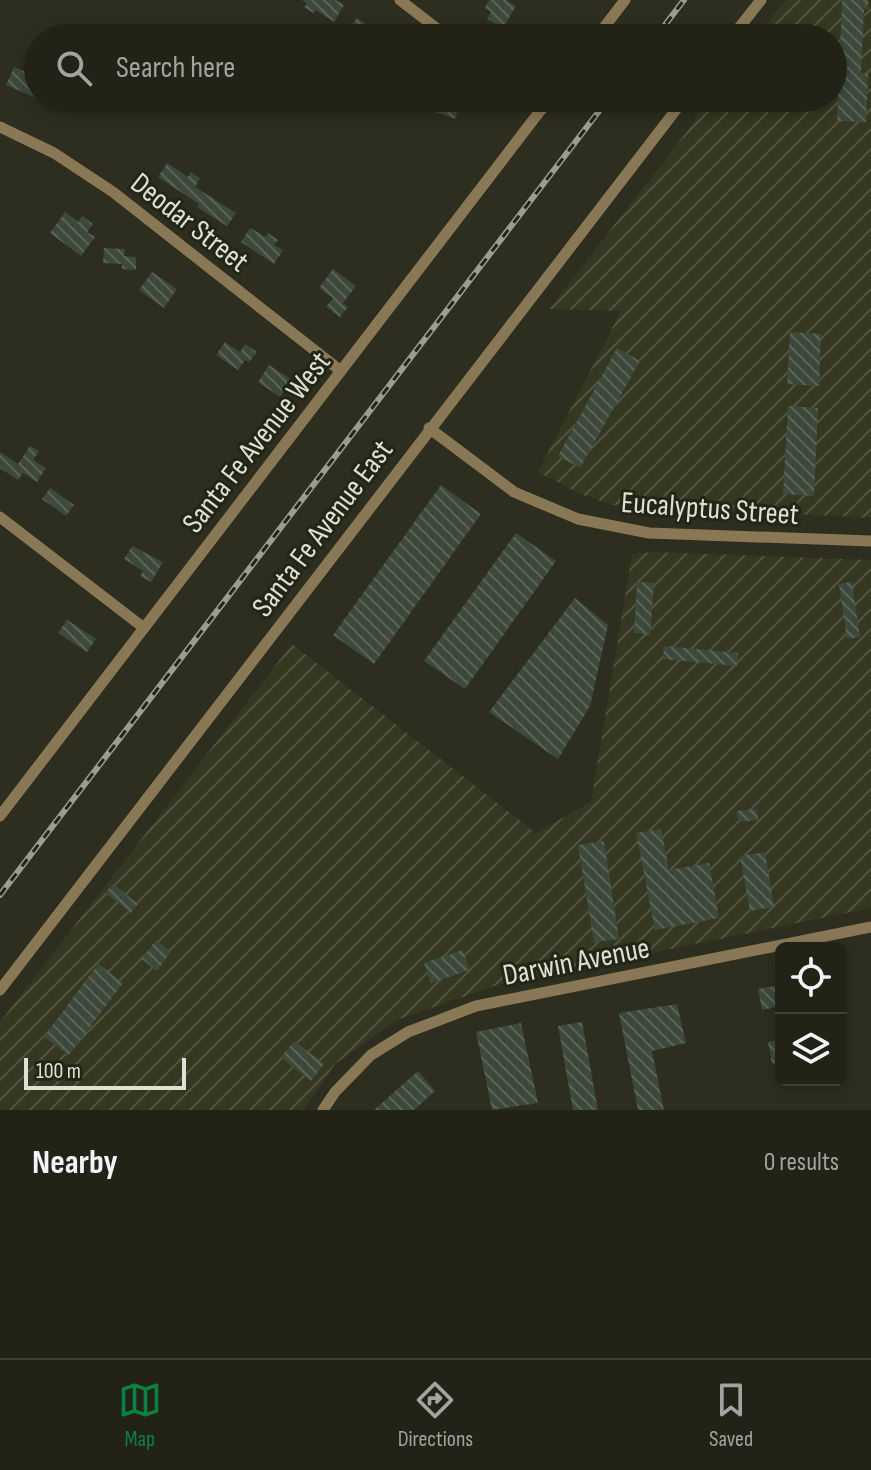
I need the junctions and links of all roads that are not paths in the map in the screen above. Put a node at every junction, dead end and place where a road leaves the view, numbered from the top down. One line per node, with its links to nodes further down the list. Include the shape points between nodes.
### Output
1 (400, 0): 4 (street)
2 (625, 0): 5 (street)
3 (761, 0): 6 (street)
4 (431, 24)
5 (607, 24)
6 (742, 24)
7 (540, 112): 10 (street, Santa Fe Avenue West)
8 (674, 112): 11 (street, Santa Fe Avenue East)
9 (0, 127): 10 (street, Deodar Street, via 93,177)
10 (341, 371): 14 (street, Santa Fe Avenue West)
11 (429, 428): 13 (street, Eucalyptus Street, via 514,492 578,519 649,533); 17 (street, Santa Fe Avenue East)
12 (0, 517): 14 (street)
13 (871, 541)
14 (144, 628): 15 (street, Santa Fe Avenue West)
15 (0, 816)
16 (871, 927): 18 (street, Darwin Avenue, via 476,1006 408,1032 371,1055)
17 (0, 990)
18 (323, 1110)

